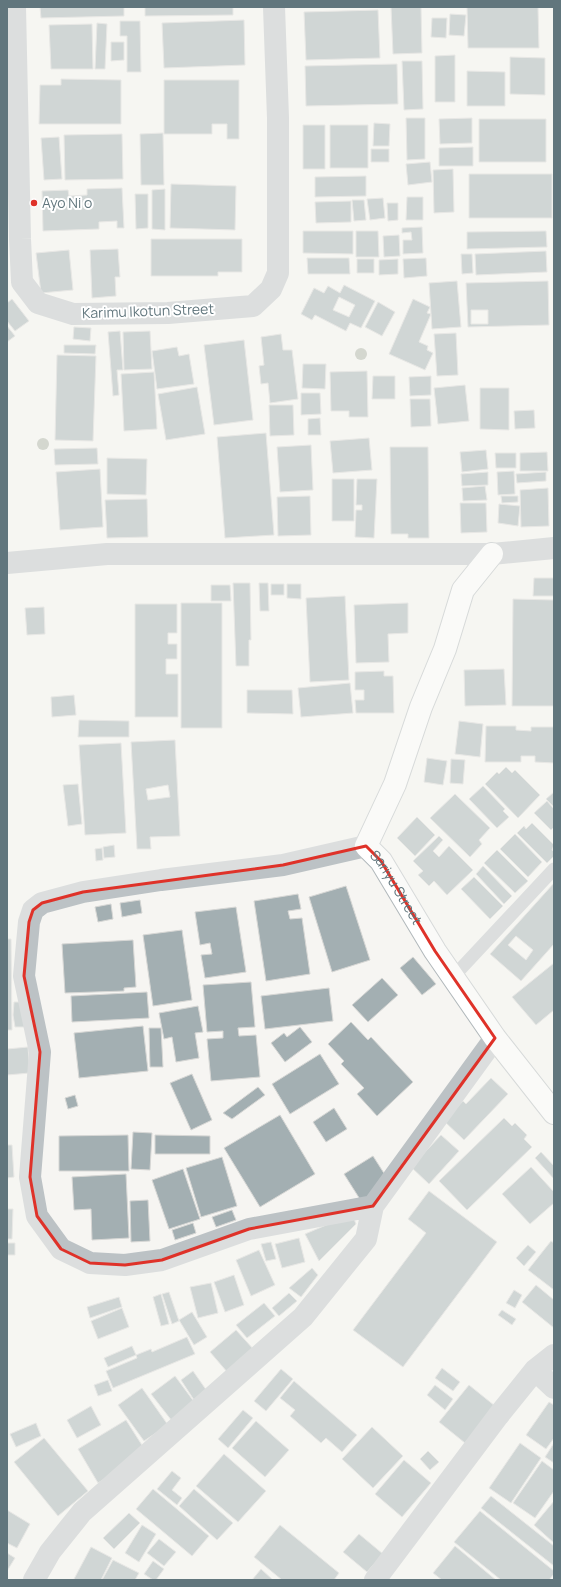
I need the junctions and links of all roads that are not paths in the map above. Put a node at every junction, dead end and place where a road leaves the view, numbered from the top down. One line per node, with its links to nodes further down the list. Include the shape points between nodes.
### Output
1 (15, 7): 2 (street, Karimu Ikotun Street, via 22,282 38,303 73,314 168,313 253,306 271,289 278,273 278,118)
2 (274, 7)
3 (554, 548): 4 (street)
4 (492, 554): 5 (street, via 107,554); 6 (street, Sariyu Street, via 464,590 395,784)
5 (7, 563)
6 (366, 846): 8 (street, Sariyu Street, via 381,861); 11 (street, via 283,865 82,892 42,904 33,910 29,922 24,976 40,1052 30,1177 37,1216 61,1249 90,1263 125,1265 162,1260 250,1229)
7 (554, 869): 8 (lane)
8 (454, 978): 9 (street, Sariyu Street)
9 (495, 1038): 10 (street, Sariyu Street); 11 (street)
10 (554, 1112)
11 (373, 1206): 15 (street, via 366,1239 303,1317 82,1512 50,1552)
12 (554, 1355): 13 (street)
13 (535, 1370): 14 (street); 16 (street)
14 (554, 1388)
15 (34, 1580)
16 (375, 1580)

